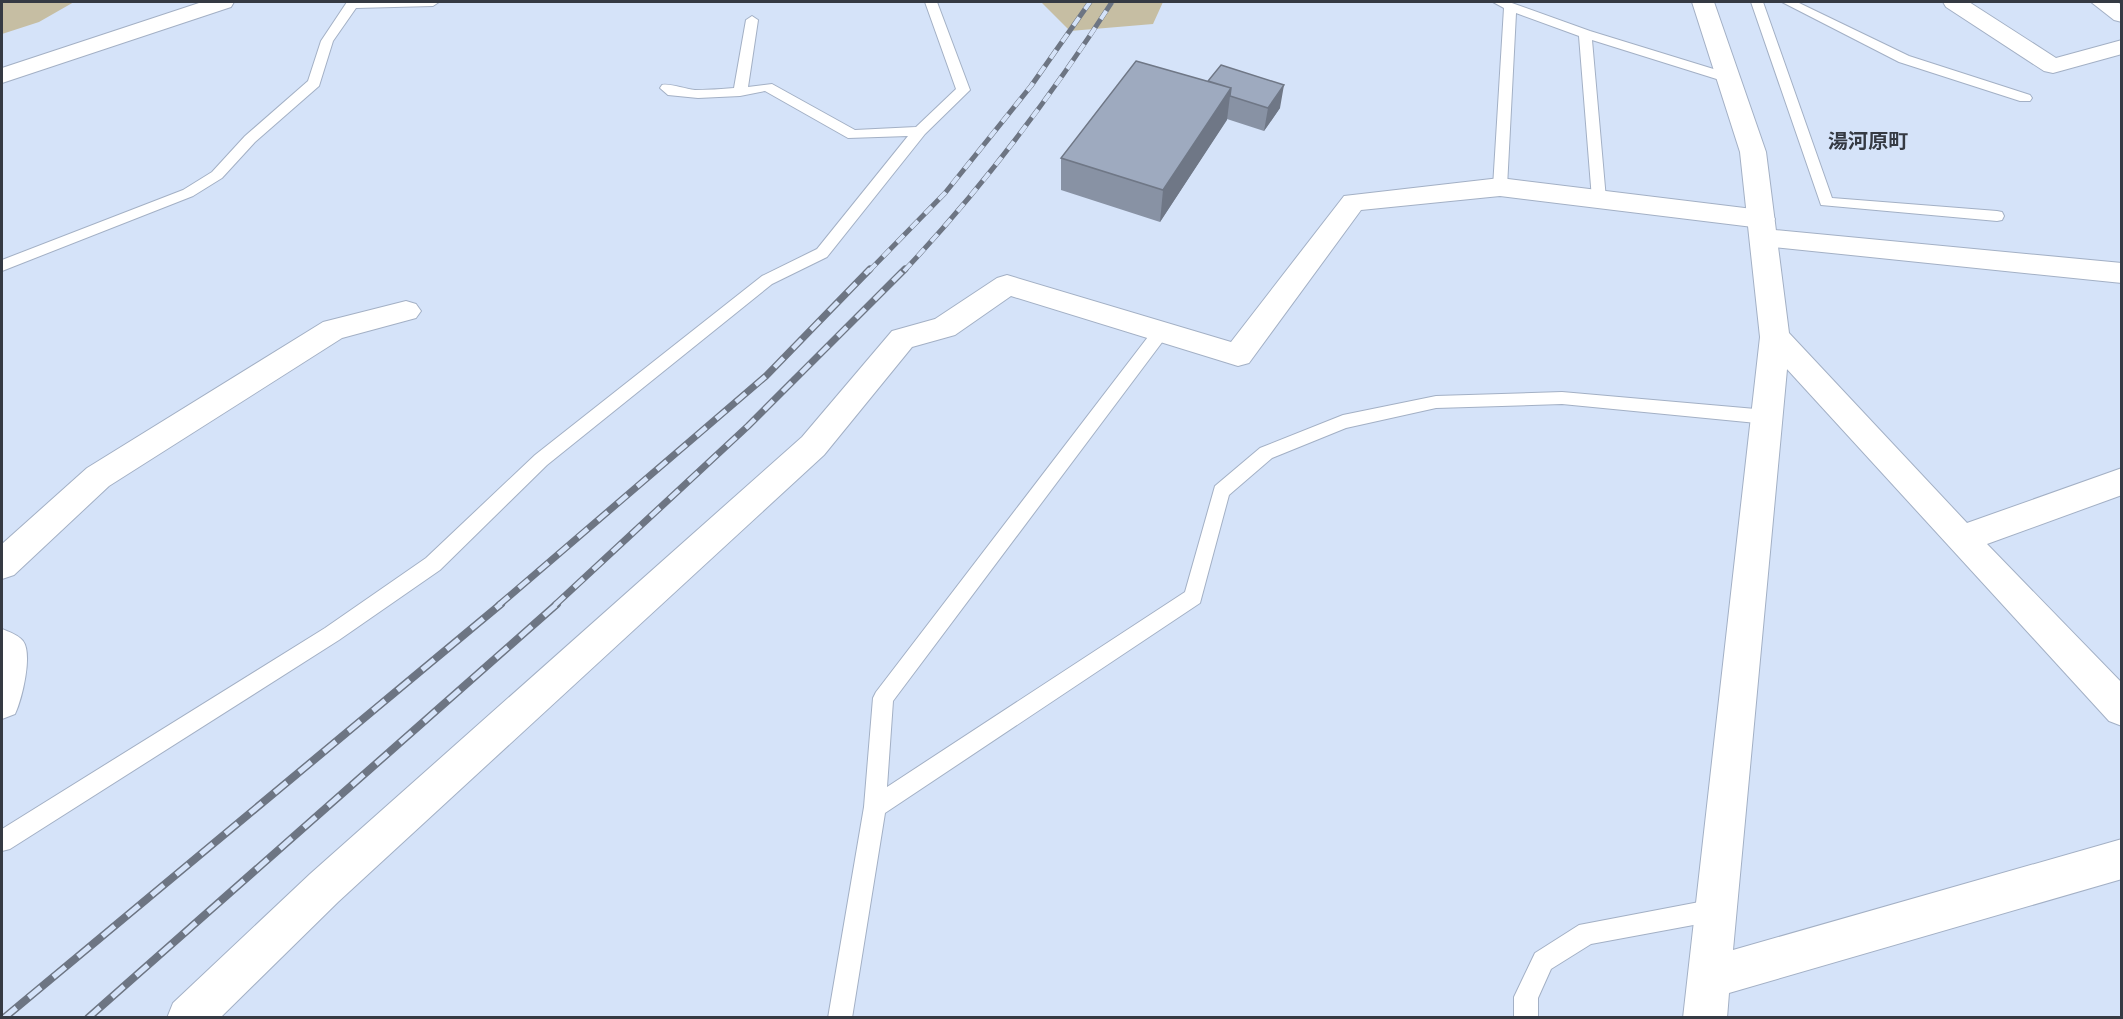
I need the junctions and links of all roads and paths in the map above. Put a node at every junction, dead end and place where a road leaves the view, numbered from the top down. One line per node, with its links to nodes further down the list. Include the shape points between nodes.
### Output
1 (223, 2): 14 (street)
2 (433, 2): 24 (lane, via 352,4 327,41 314,83 250,139 217,175 188,193)
3 (931, 2): 19 (lane, via 963,90)
4 (1703, 2): 15 (street)
5 (1757, 2): 22 (lane, via 1826,202)
6 (1788, 2): 18 (lane, via 1904,59)
7 (1954, 2): 13 (street, via 2053,66)
8 (2102, 2): 10 (street)
9 (1504, 4): 12 (lane); 20 (lane)
10 (2121, 15)
11 (752, 20): 17 (lane)
12 (1585, 34): 15 (lane); 21 (lane)
13 (2121, 47)
14 (2, 76)
15 (1728, 78): 23 (street, via 1754,152)
16 (667, 88): 17 (lane, via 698,94)
17 (740, 92): 19 (lane, via 767,87 853,135)
18 (2025, 98)
19 (920, 131): 37 (lane, via 822,253 767,280 550,453 433,564 332,634)
20 (1500, 187): 21 (street); 27 (street, via 1353,202 1238,355)
21 (1599, 199): 23 (street)
22 (1997, 216)
23 (1762, 228): 25 (street); 28 (street)
24 (2, 266)
25 (2121, 273)
26 (406, 311): 32 (street, via 333,330 98,477)
27 (1160, 333): 36 (lane, via 883,698); 41 (street, via 1007,285 945,327 902,339 813,446 324,888)
28 (1775, 337): 29 (street); 31 (street)
29 (1767, 417): 36 (lane, via 1562,398 1436,402 1343,422 1266,453 1221,491 1193,597); 39 (street)
30 (2121, 481): 31 (street)
31 (1961, 539): 35 (street)
32 (2, 564)
33 (2, 645): 34 (street, via 10,652)
34 (2, 702)
35 (2121, 708)
36 (875, 807): 42 (lane)
37 (2, 841)
38 (2121, 859): 40 (street)
39 (1715, 910): 40 (street); 43 (lane, via 1587,933 1543,961 1526,997)
40 (1706, 998)
41 (188, 1017)
42 (840, 1017)
43 (1526, 1017)

